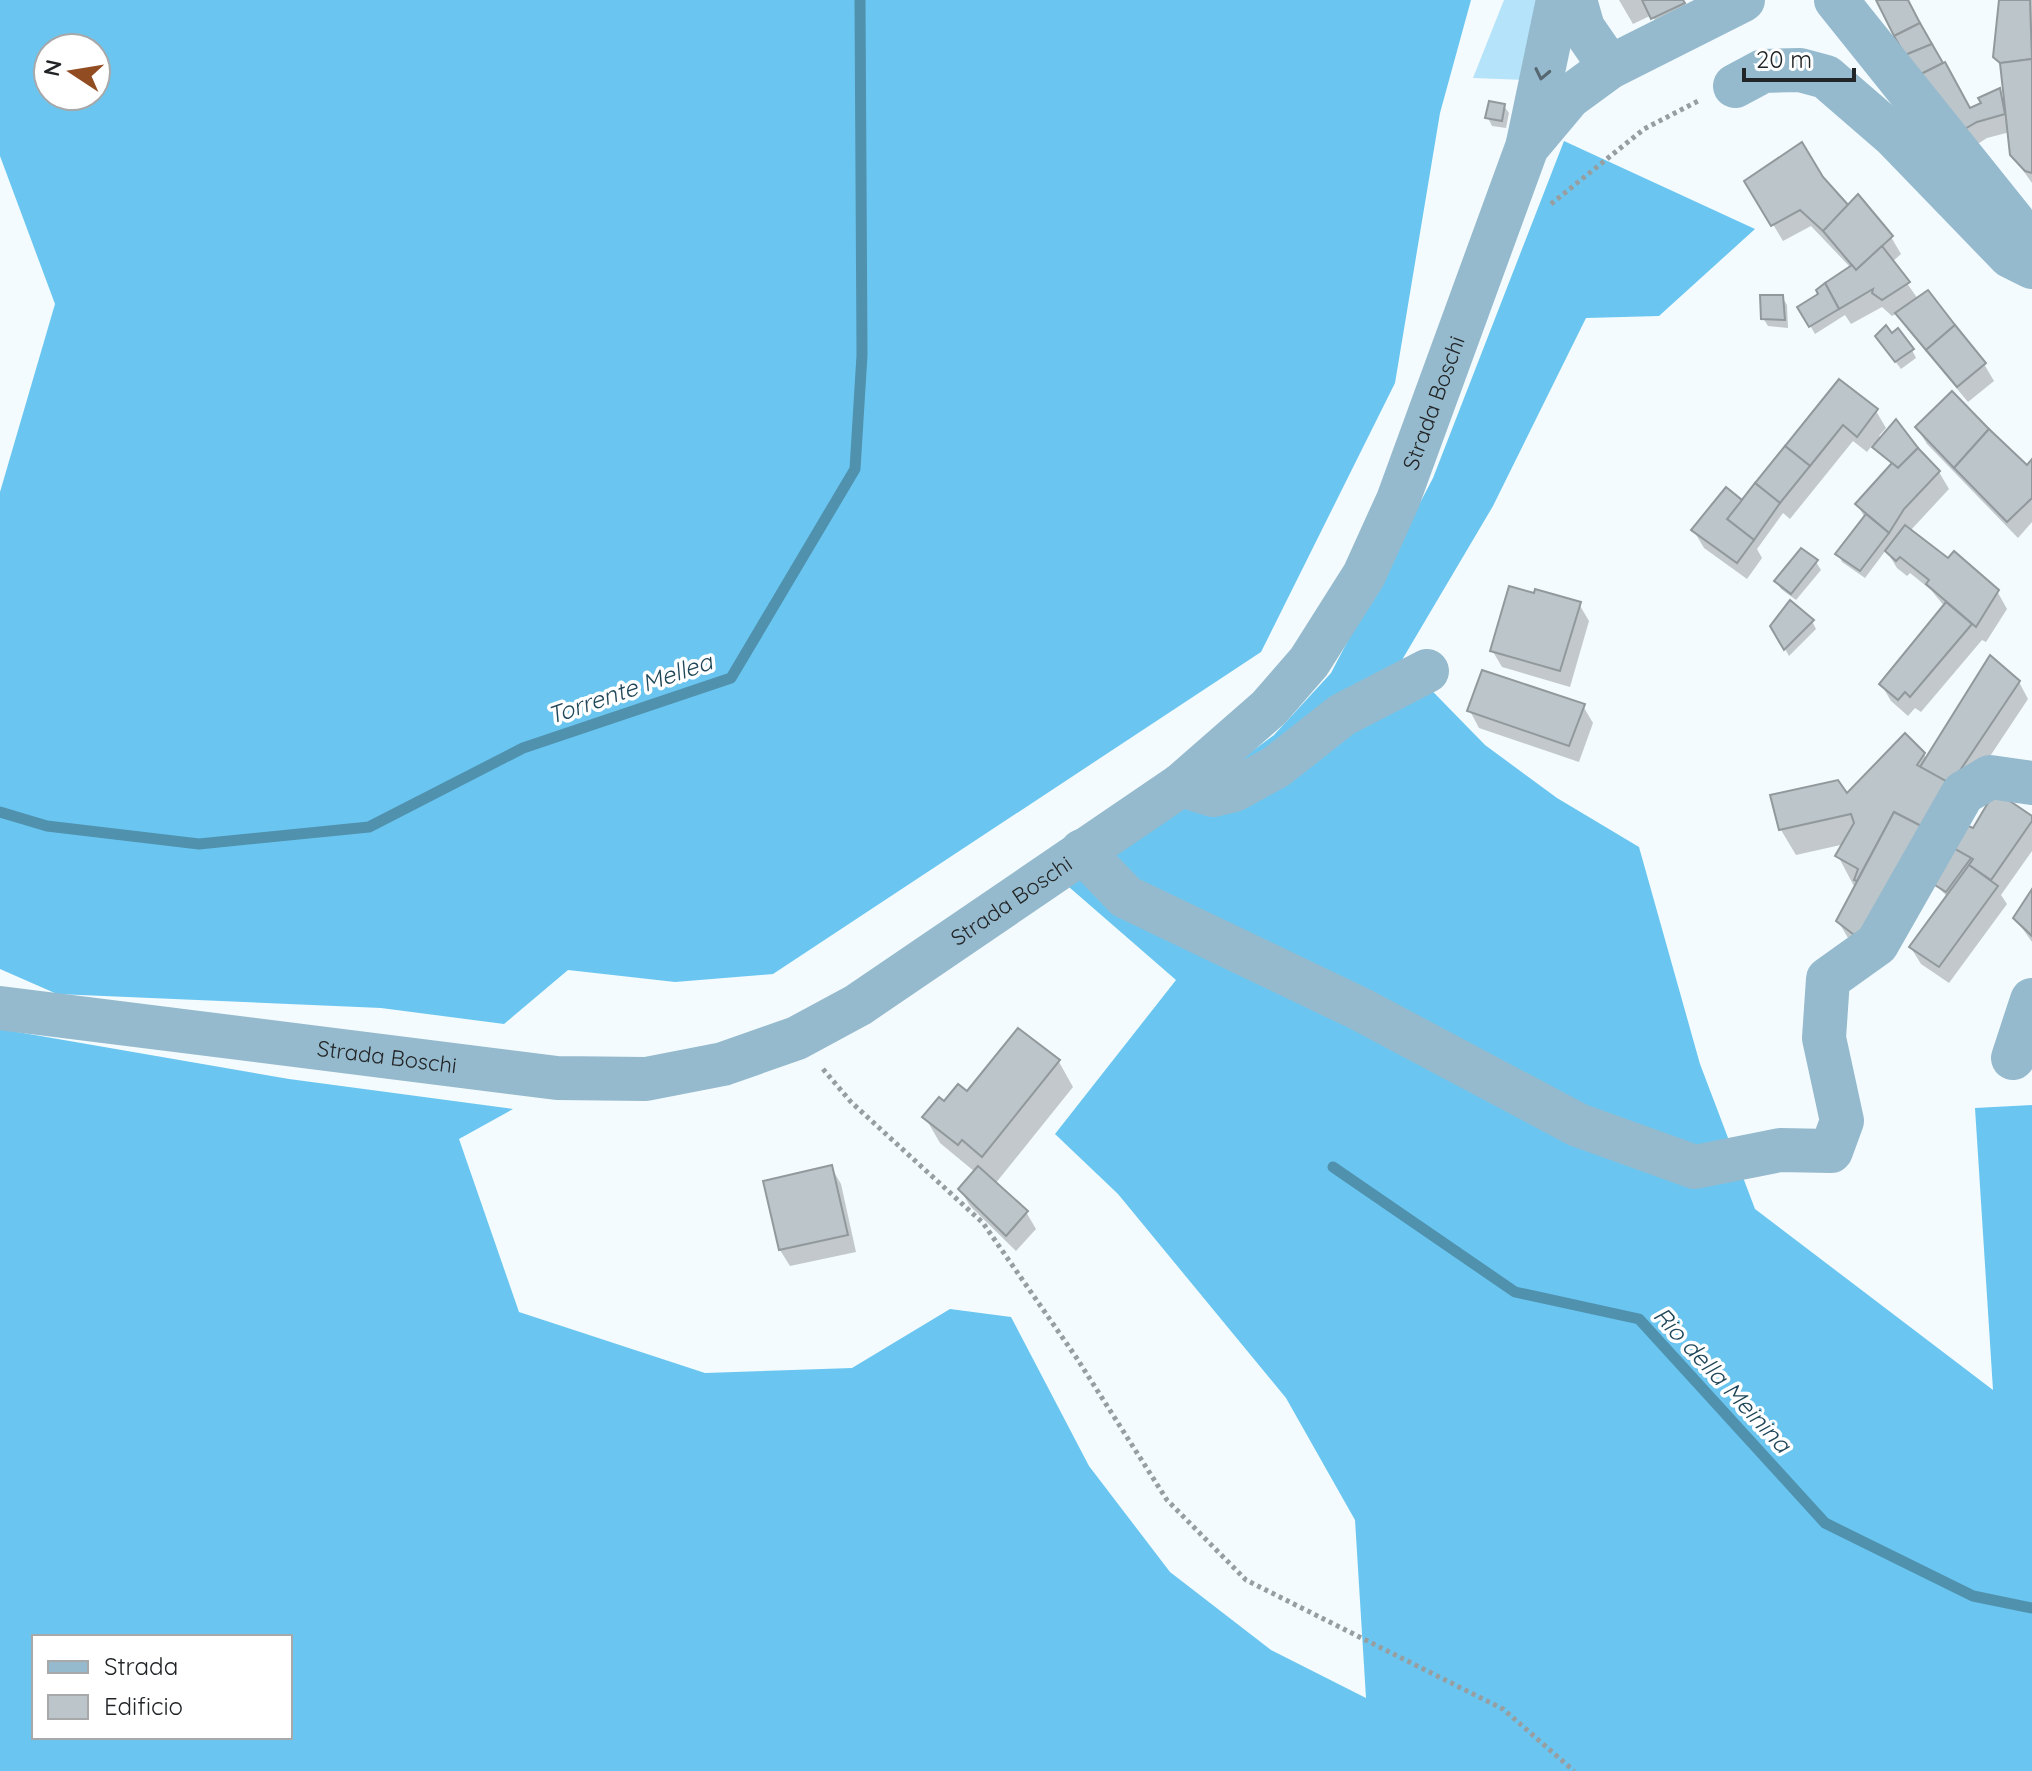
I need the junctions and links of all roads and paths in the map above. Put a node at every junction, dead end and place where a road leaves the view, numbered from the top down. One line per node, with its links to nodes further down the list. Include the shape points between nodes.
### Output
1 (1558, 0): 7 (street, one-way to 7)
2 (1575, 0): 5 (street, via 1583,28)
3 (1743, 0): 5 (street, Strada Boschi)
4 (1836, 0): 9 (street, via 2013,221)
5 (1610, 67): 7 (street, Strada Boschi, via 1569,97)
6 (1735, 86): 8 (path, via 1644,129); 10 (street, via 1763,71 1800,70 1826,77 1893,135 2010,256)
7 (1527, 147): 13 (street, Strada Boschi, via 1398,500 1364,575 1309,662 1269,708)
8 (1546, 208)
9 (2032, 258)
10 (2032, 267)
11 (1427, 671): 13 (street, via 1342,715 1276,767 1234,790 1213,795)
12 (2032, 783): 14 (street, via 1990,777 1963,793 1877,944 1828,979 1824,1038 1842,1121 1831,1151 1780,1150 1695,1167 1578,1125 1360,1009 1126,897)
13 (1181, 785): 14 (street, Strada Boschi)
14 (1082, 851): 17 (street, Strada Boschi, via 858,1005)
15 (2032, 1000): 18 (street)
16 (0, 1008): 17 (street, Strada Boschi, via 557,1078 646,1079 723,1064)
17 (797, 1038): 19 (path, via 851,1102 983,1223 1167,1500 1246,1580 1503,1709)
18 (2013, 1058)
19 (1574, 1771)

